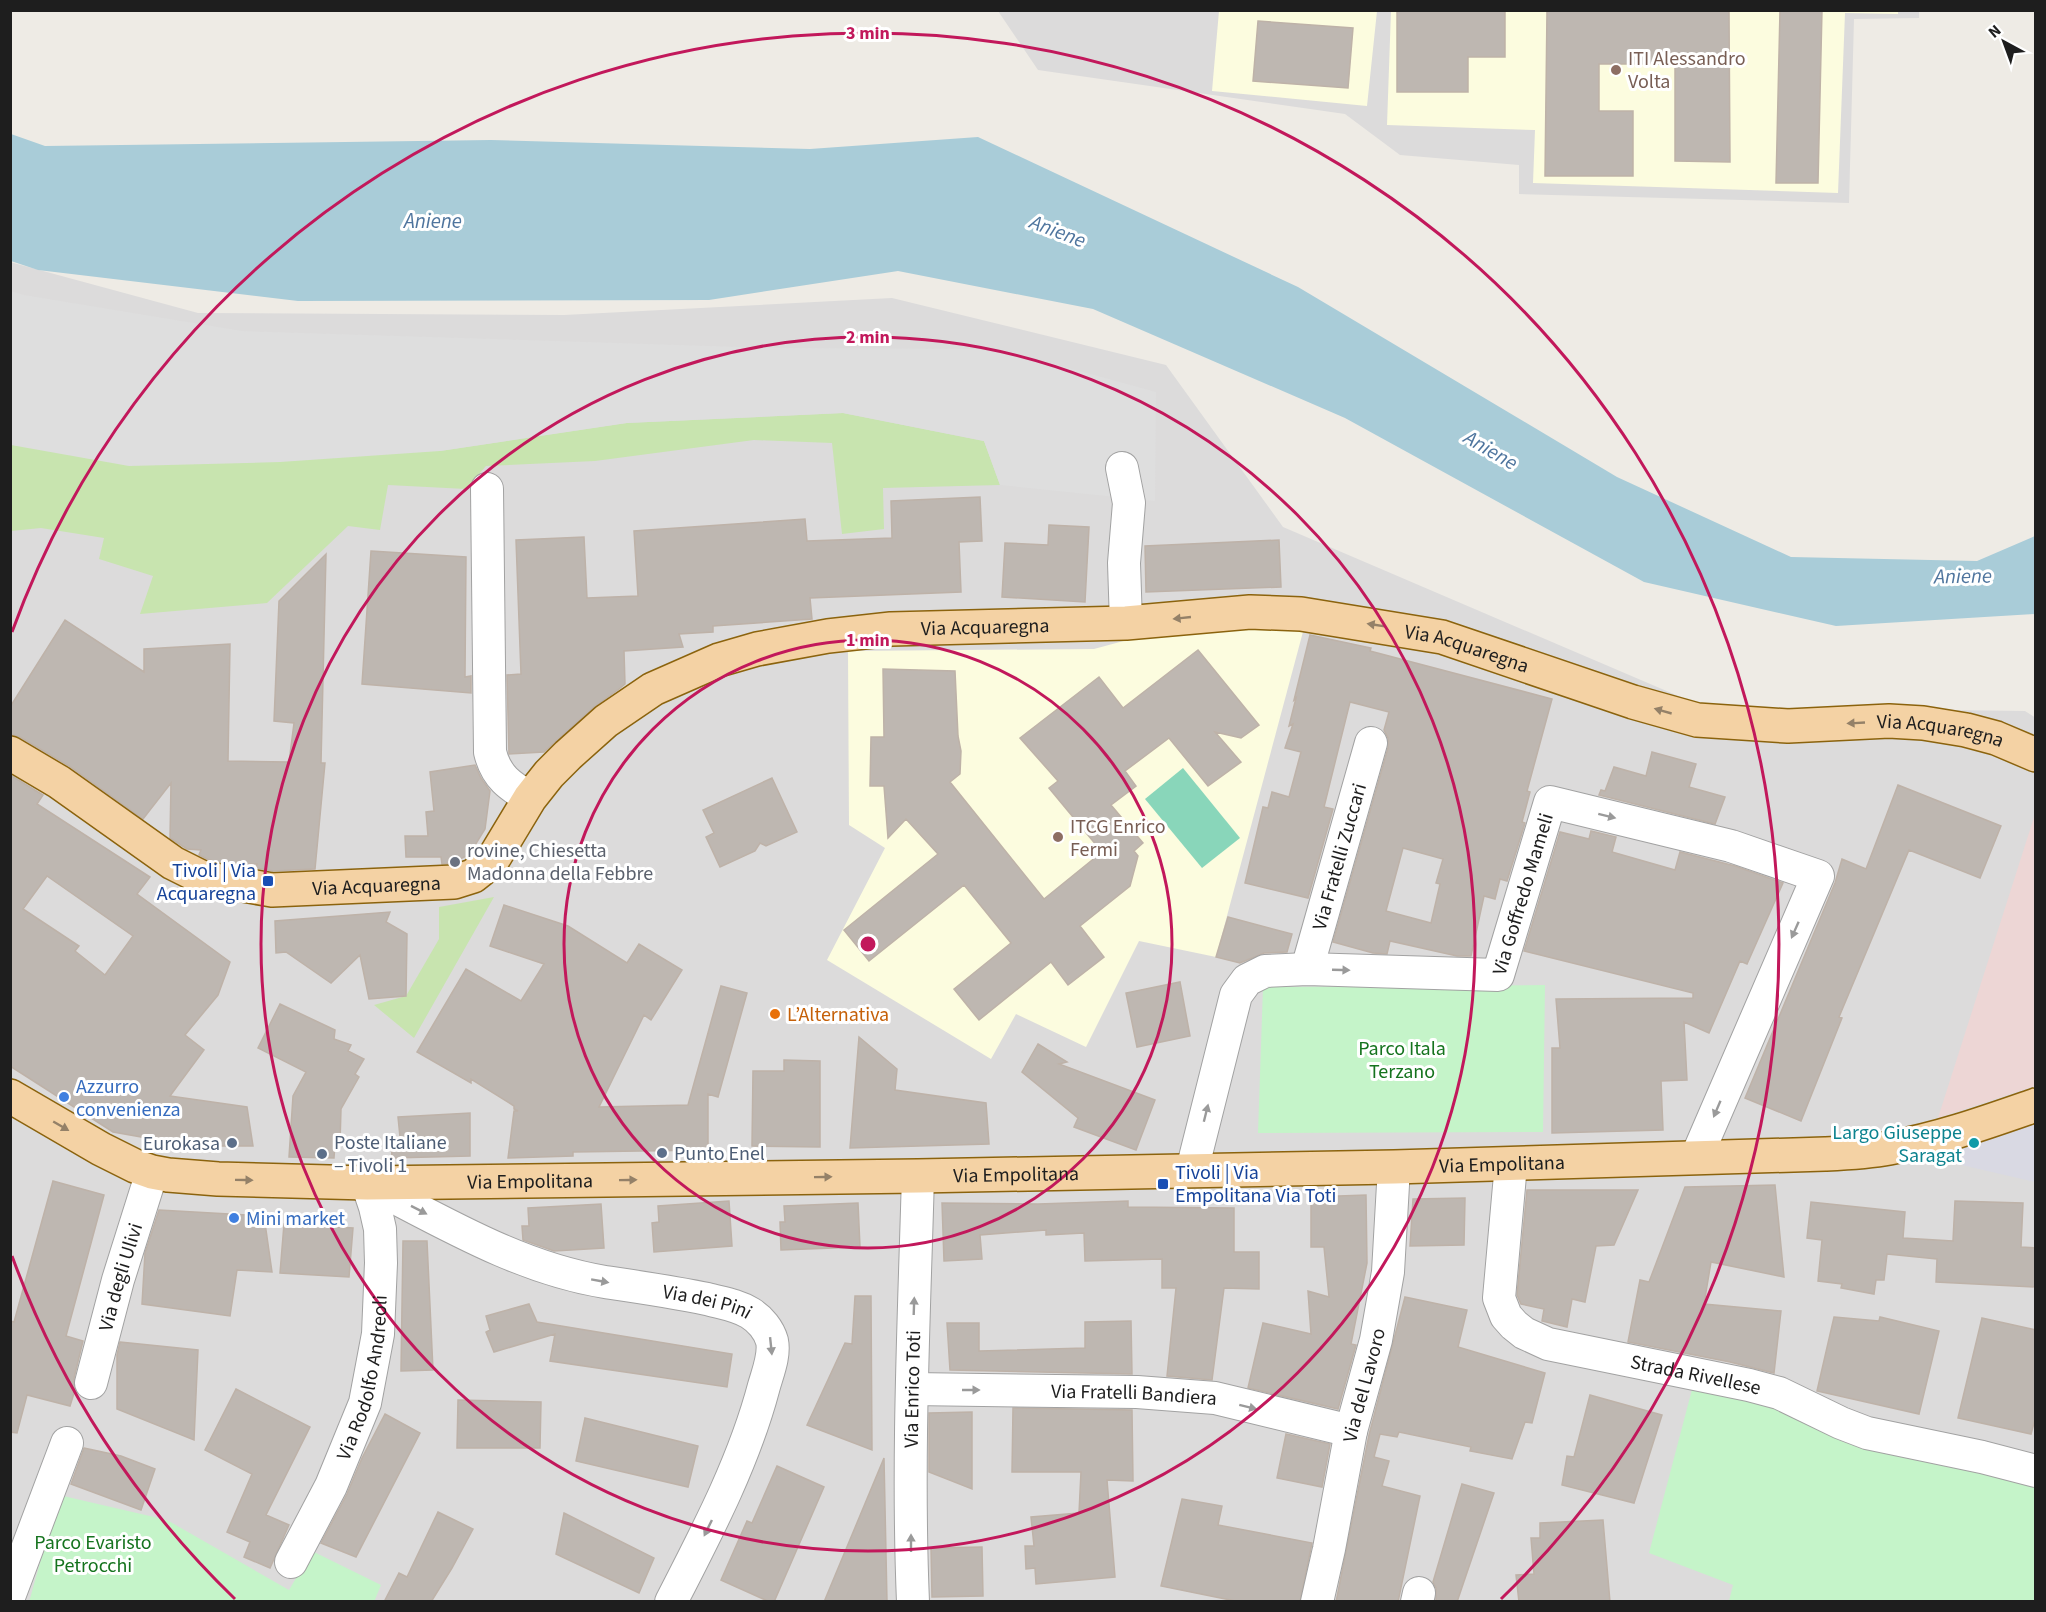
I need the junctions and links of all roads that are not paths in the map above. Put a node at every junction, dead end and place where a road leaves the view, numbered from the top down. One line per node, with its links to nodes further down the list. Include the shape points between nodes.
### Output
1 (1122, 468): 3 (street, via 1129,503 1124,563)
2 (488, 489): 7 (street, via 490,752 499,775)
3 (1126, 623): 6 (main road, Via Acquaregna, one-way to 3, via 1996,738 1923,723 1788,726 1697,720 1463,643 1316,615 1250,612); 7 (main road, Via Acquaregna, via 891,629 806,640 734,656 673,679 620,710 568,754)
4 (1371, 743): 8 (street, Via Fratelli Zuccari)
5 (10, 753): 7 (main road, Via Acquaregna, via 59,782 184,870 213,881 261,889 431,884 473,876 492,861)
6 (2036, 755)
7 (530, 798)
8 (1307, 969): 11 (street, Via Goffredo Mameli, one-way to 11, via 1498,975 1550,802 1731,846 1818,876); 14 (street, Via Goffredo Mameli, one-way to 8, via 1236,995 1247,980 1265,971)
9 (10, 1096): 15 (main road, Via Empolitana, one-way to 15, via 101,1149)
10 (2036, 1105): 11 (main road, Via Empolitana, via 1959,1131 1888,1148)
11 (1696, 1158): 12 (main road, Via Empolitana)
12 (1510, 1164): 13 (main road, Via Empolitana); 22 (street, Strada Rivellese, via 1499,1298 1506,1316 1524,1333 1558,1347 1765,1389 1867,1433)
13 (1394, 1167): 14 (main road, Via Empolitana); 20 (street, Via del Lavoro, via 1388,1272 1376,1340)
14 (1192, 1170): 16 (main road, Via Empolitana)
15 (152, 1172): 17 (main road, Via Empolitana, one-way to 17, via 218,1179); 18 (street, Via degli Ulivi)
16 (918, 1176): 17 (main road, Via Empolitana, one-way to 16); 19 (street, Via Enrico Toti, one-way to 16)
17 (367, 1183): 23 (street, Via Rodolfo Andreoli, via 380,1229 381,1263 378,1334 365,1403 331,1486); 25 (street, Via dei Pini, one-way to 25, via 523,1260 576,1276 732,1305 762,1323 773,1351 753,1426)
18 (91, 1383)
19 (912, 1389): 20 (street, Via Fratelli Bandiera, one-way to 20, via 1137,1392 1215,1398); 26 (street, Via Enrico Toti, one-way to 19)
20 (1351, 1431): 27 (street, Via del Lavoro)
21 (67, 1443): 24 (street)
22 (2036, 1472)
23 (291, 1562)
24 (10, 1594)
25 (671, 1602)
26 (913, 1602)
27 (1317, 1602)

